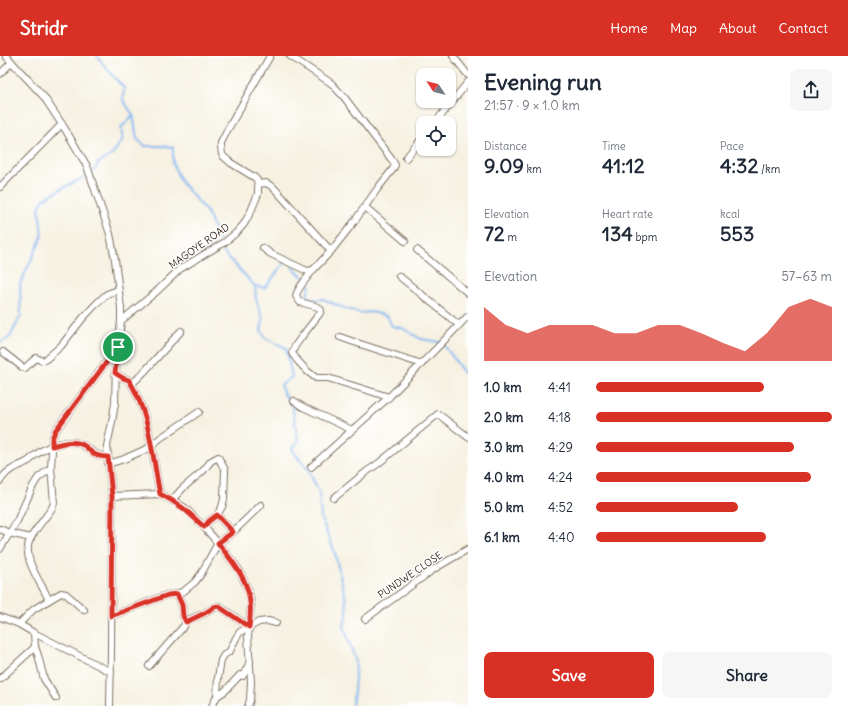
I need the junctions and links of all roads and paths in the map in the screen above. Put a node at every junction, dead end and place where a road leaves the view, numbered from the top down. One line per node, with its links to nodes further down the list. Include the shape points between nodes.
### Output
1 (6, 56): 5 (street)
2 (270, 56): 13 (street, via 221,143 223,156 254,177)
3 (290, 56): 15 (street, via 331,83 395,165)
4 (453, 56): 7 (street)
5 (12, 62): 6 (street); 10 (street, via 44,97)
6 (0, 74)
7 (468, 75)
8 (468, 82): 9 (street)
9 (440, 116)
10 (62, 124): 14 (street); 22 (street, via 87,166 93,182 110,234)
11 (416, 146): 12 (street)
12 (406, 158)
13 (258, 184): 19 (street, via 266,183 273,187); 25 (street, MAGOYE ROAD, via 258,194 251,211 237,232 226,242 180,269)
14 (0, 187)
15 (365, 207): 16 (street); 19 (street)
16 (405, 241)
17 (263, 248): 20 (street, via 305,270)
18 (417, 250): 23 (street)
19 (331, 251): 20 (street)
20 (313, 270): 34 (street, via 296,296 300,302 321,310 292,353 316,378 328,378)
21 (399, 276): 26 (street)
22 (118, 290): 25 (street); 30 (street, via 107,294 98,302 61,346 45,360 36,358 23,368)
23 (468, 293)
24 (468, 316): 26 (street)
25 (121, 321): 29 (street)
26 (459, 325): 31 (street)
27 (181, 331): 33 (street)
28 (340, 337): 31 (street)
29 (118, 347): 32 (street); 39 (street, via 55,431)
30 (3, 352)
31 (422, 364): 34 (street)
32 (115, 373): 33 (street); 41 (street, via 115,403 108,440)
33 (132, 384): 40 (street, via 147,423)
34 (389, 397): 37 (street)
35 (294, 401): 37 (street)
36 (199, 412): 40 (street)
37 (352, 430): 43 (street)
38 (468, 437): 48 (street, via 438,414)
39 (52, 446): 41 (street, via 76,442 100,457); 44 (street); 45 (street, via 9,470)
40 (151, 447): 42 (street); 46 (street)
41 (108, 457): 42 (street)
42 (108, 464): 47 (street)
43 (311, 467)
44 (51, 468): 55 (street, via 38,478); 56 (street, via 54,503)
45 (0, 481)
46 (160, 494): 47 (street); 49 (street)
47 (112, 496): 63 (street)
48 (334, 498)
49 (172, 500): 51 (street, via 218,457 225,470 225,485 224,500); 52 (street)
50 (261, 505): 54 (street)
51 (217, 515): 52 (street); 54 (street)
52 (204, 527): 57 (street)
53 (0, 529): 55 (street)
54 (233, 532): 57 (street)
55 (9, 533): 56 (street); 58 (street)
56 (30, 538): 61 (street, via 27,552 29,559)
57 (218, 543): 60 (street, via 195,582); 69 (street, via 239,570 248,590)
58 (0, 548)
59 (468, 549): 65 (street, PUNDWE CLOSE, via 434,569)
60 (177, 594): 63 (street); 66 (street)
61 (49, 600): 62 (street, via 64,592); 68 (street, via 34,609)
62 (84, 610)
63 (111, 616): 74 (street)
64 (0, 617): 68 (street)
65 (365, 619)
66 (186, 622): 69 (street, via 218,606); 73 (street)
67 (276, 623): 69 (street, via 260,622)
68 (19, 624): 70 (street)
69 (249, 627): 72 (street); 76 (street, via 240,632 230,651 222,657)
70 (34, 633): 71 (street); 74 (street)
71 (35, 647): 75 (street); 77 (street, via 44,679)
72 (250, 661): 76 (street, via 244,676 240,675); 80 (street)
73 (149, 666)
74 (111, 672): 78 (street)
75 (0, 679)
76 (217, 696): 79 (street)
77 (56, 698)
78 (110, 706)
79 (212, 706)
80 (248, 706)

